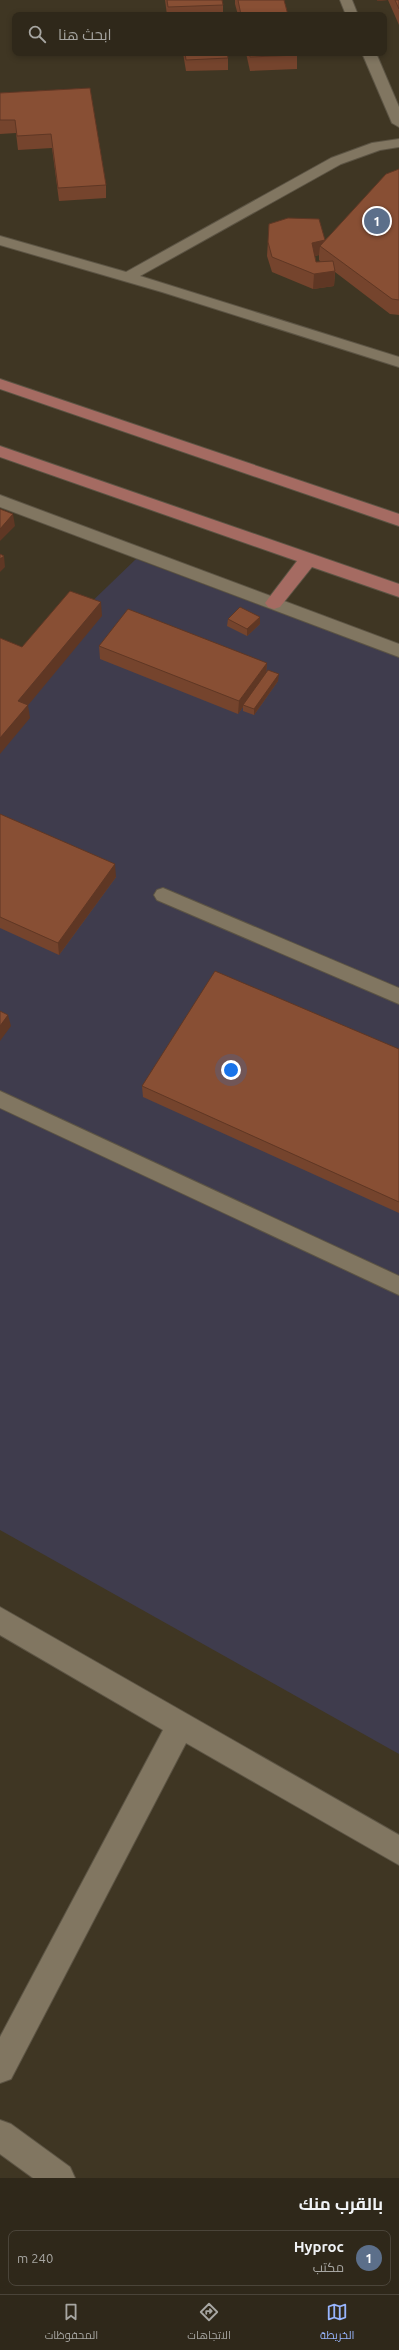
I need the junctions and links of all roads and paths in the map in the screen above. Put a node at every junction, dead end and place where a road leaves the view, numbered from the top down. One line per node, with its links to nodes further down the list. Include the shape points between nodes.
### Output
1 (346, 0): 2 (street)
2 (351, 12)
3 (370, 56): 4 (street)
4 (399, 124)
5 (399, 143): 7 (street, via 377,146 336,161)
6 (0, 240): 7 (street)
7 (126, 278): 8 (street)
8 (399, 362)
9 (0, 384): 12 (main road)
10 (0, 451): 13 (main road)
11 (0, 501): 15 (street)
12 (399, 520)
13 (309, 558): 14 (main road); 15 (main road)
14 (399, 591)
15 (274, 603): 16 (street)
16 (399, 651)
17 (163, 895): 18 (lane)
18 (399, 996)
19 (0, 1099): 20 (lane)
20 (399, 1286)
21 (0, 1620): 22 (street)
22 (181, 1725): 23 (street); 24 (street)
23 (399, 1851)
24 (0, 2068)
25 (0, 2135): 26 (street)
26 (59, 2178)

